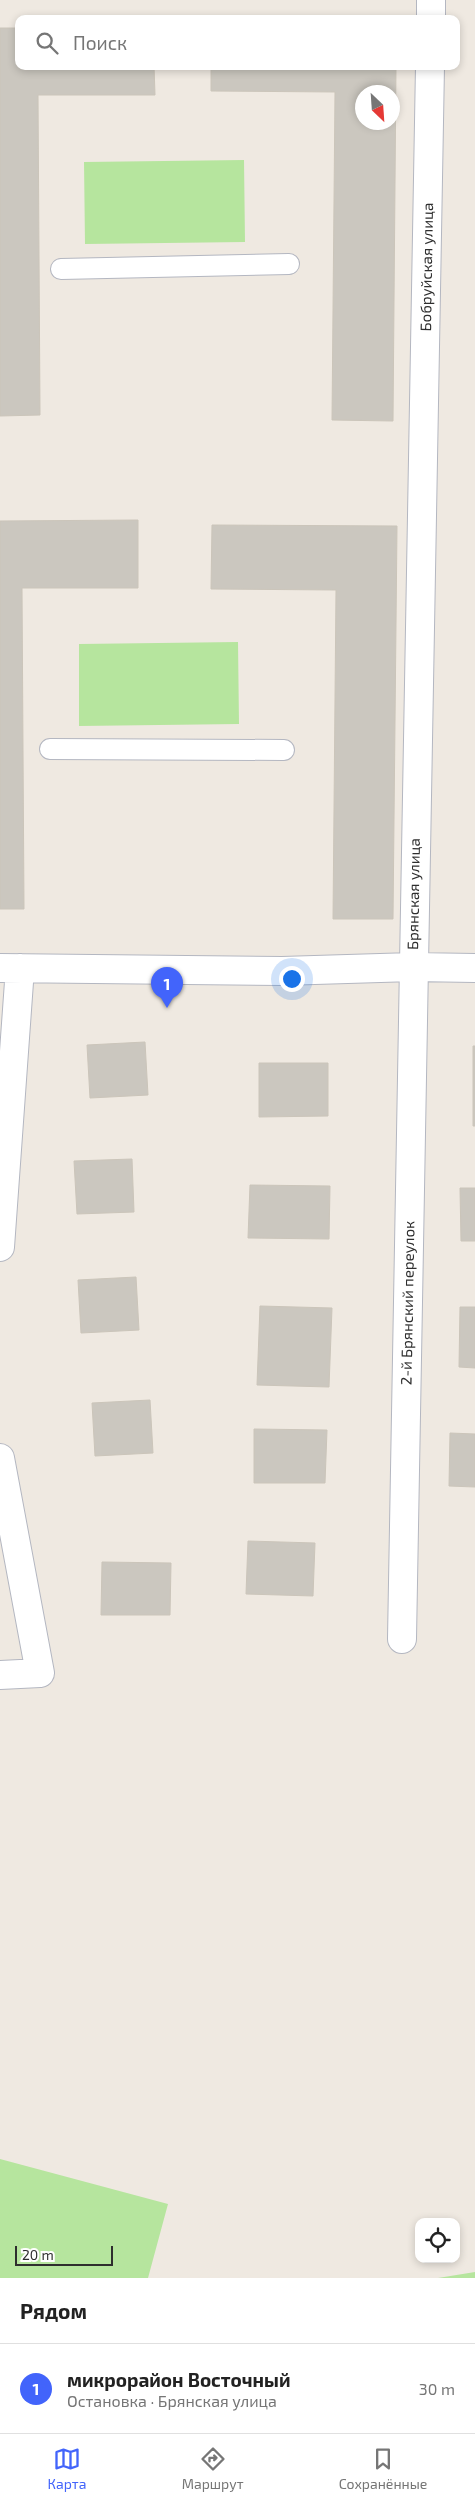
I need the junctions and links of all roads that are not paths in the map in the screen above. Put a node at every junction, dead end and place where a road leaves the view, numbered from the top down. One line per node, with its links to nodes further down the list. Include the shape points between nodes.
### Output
1 (431, 0): 2 (street)
2 (431, 15)
3 (430, 70): 6 (street, Бобруйская улица)
4 (289, 264): 5 (lane)
5 (61, 269)
6 (424, 468): 9 (street, Брянская улица)
7 (50, 749): 8 (lane)
8 (284, 750)
9 (413, 967): 10 (street, Брянская улица, via 282,971); 11 (street); 14 (street, 2-й Брянский переулок)
10 (10, 968): 12 (street)
11 (475, 968)
12 (0, 1247)
13 (0, 1458): 15 (street, via 40,1674)
14 (402, 1639)
15 (0, 1675)

